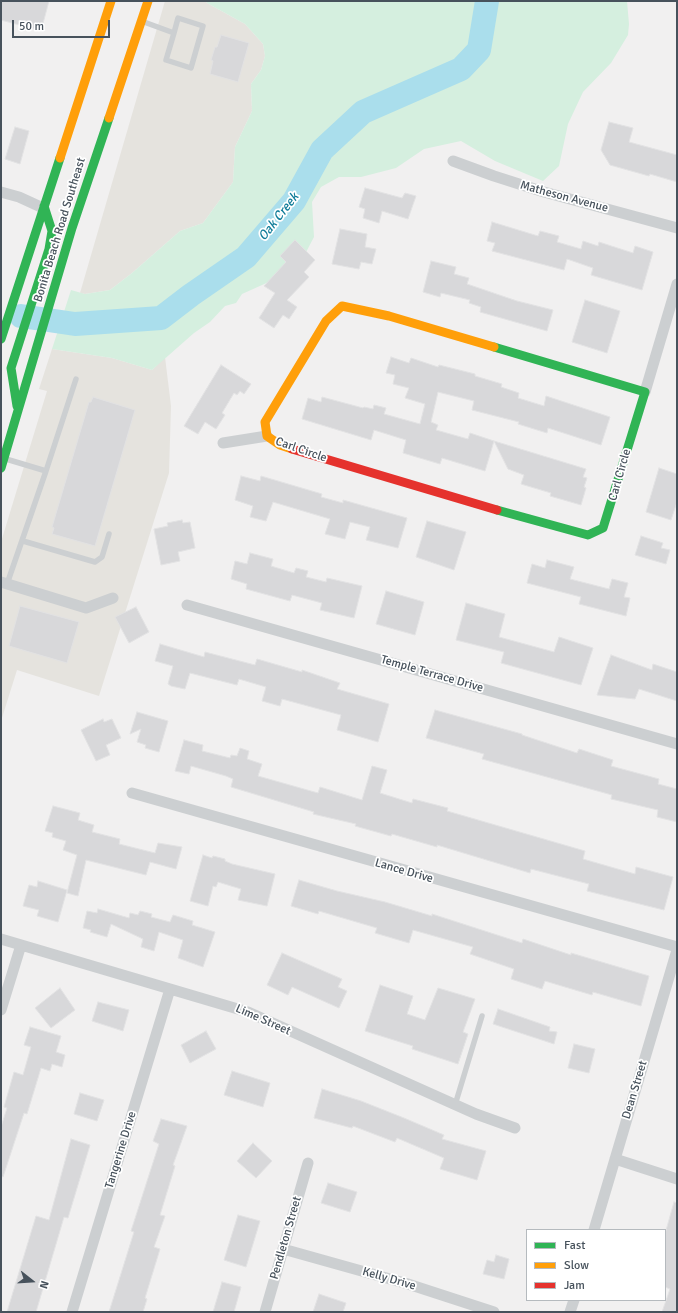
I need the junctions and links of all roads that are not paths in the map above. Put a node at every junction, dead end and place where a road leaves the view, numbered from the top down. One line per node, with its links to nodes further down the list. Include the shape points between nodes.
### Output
1 (111, 1): 7 (main road, Bonita Beach Road Southeast)
2 (148, 1): 3 (main road, Bonita Beach Road Southeast)
3 (142, 22): 4 (lane); 13 (main road, Bonita Beach Road Southeast, via 72,228)
4 (174, 33): 4 (lane, via 166,60 191,68 203,26 178,18)
5 (453, 160): 8 (street, Matheson Avenue, via 544,192)
6 (1, 192): 7 (street)
7 (44, 207): 10 (main road, Bonita Beach Road Southeast); 13 (main road, via 52,230 49,249 11,368)
8 (677, 228)
9 (677, 284): 12 (street, Carl Circle)
10 (2, 336)
11 (76, 379): 18 (lane)
12 (645, 392): 14 (main road, Carl Circle, via 389,316 342,306 326,321 265,422); 14 (main road, Carl Circle, via 603,528 588,535 536,522 280,445)
13 (18, 411): 16 (main road, Bonita Beach Road Southeast)
14 (267, 436): 15 (street)
15 (223, 443)
16 (4, 458): 17 (main road, Bonita Beach Road Southeast); 18 (lane)
17 (1, 468)
18 (46, 471): 20 (lane)
19 (109, 534): 20 (lane, via 102,557 95,562)
20 (23, 541): 21 (lane)
21 (4, 583): 22 (street, via 86,608)
22 (113, 598)
23 (187, 604): 24 (street, Temple Terrace Drive)
24 (677, 744)
25 (132, 793): 28 (street, Lance Drive)
26 (1, 939): 27 (street, Lime Street)
27 (20, 945): 30 (street, Lime Street); 31 (street)
28 (677, 947)
29 (677, 950): 35 (street, Dean Street)
30 (170, 989): 33 (street, Lime Street, via 248,1012); 41 (street, Tangerine Drive)
31 (1, 1010)
32 (482, 1016): 33 (lane)
33 (455, 1105): 34 (street, Lime Street)
34 (514, 1128)
35 (615, 1159): 37 (street); 38 (street, Dean Street)
36 (308, 1163): 39 (street, Pendleton Street)
37 (677, 1179)
38 (594, 1229)
39 (283, 1249): 42 (street, Pendleton Street); 43 (street, Kelly Drive, via 408,1284)
40 (574, 1301): 44 (street)
41 (72, 1312)
42 (265, 1312)
43 (494, 1312)
44 (570, 1312)

